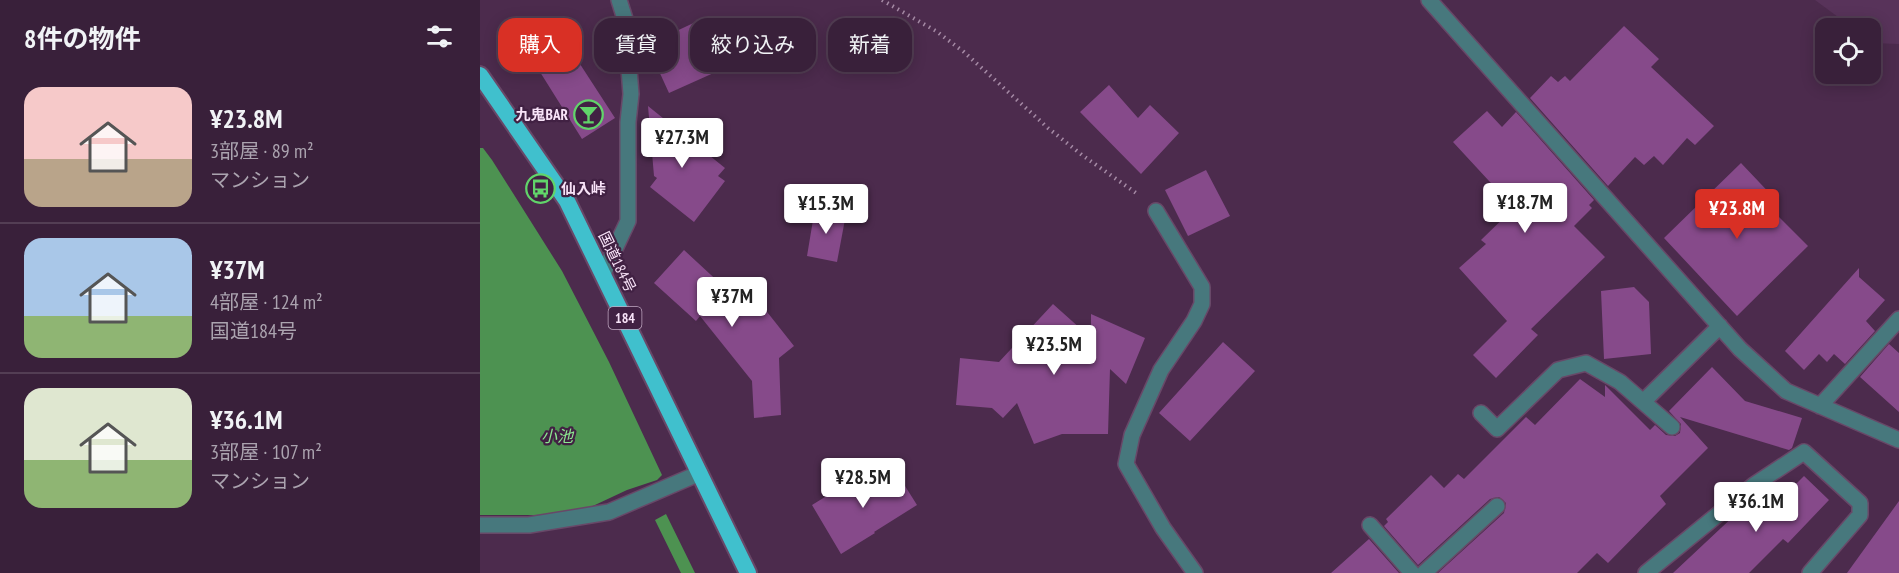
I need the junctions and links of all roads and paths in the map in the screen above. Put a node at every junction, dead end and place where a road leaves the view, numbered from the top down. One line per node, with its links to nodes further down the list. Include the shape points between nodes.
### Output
1 (619, 0): 6 (street, via 625,19 631,94 628,220)
2 (882, 0): 5 (path, via 964,52 1048,128)
3 (1429, 0): 8 (street)
4 (480, 75): 6 (highway, 国道184号 / 184, via 567,201)
5 (1156, 211): 19 (street, via 1202,286 1202,304 1161,370 1132,435 1126,464)
6 (603, 274): 14 (highway, 国道184号 / 184)
7 (1899, 319): 10 (street)
8 (1720, 326): 9 (street); 10 (street, via 1786,391)
9 (1643, 402): 11 (street, via 1620,382 1586,363 1558,370 1497,429); 12 (street)
10 (1820, 406): 13 (street)
11 (1481, 413)
12 (1672, 427)
13 (1899, 440)
14 (700, 473): 16 (street, via 609,512 529,525); 18 (highway, 国道184号 / 184)
15 (1497, 506): 21 (street)
16 (480, 525)
17 (1370, 525): 20 (street)
18 (748, 573)
19 (1195, 573)
20 (1412, 573)
21 (1424, 573)
22 (1646, 573): 23 (street, via 1754,485 1804,452 1860,503 1860,515)
23 (1810, 573)

